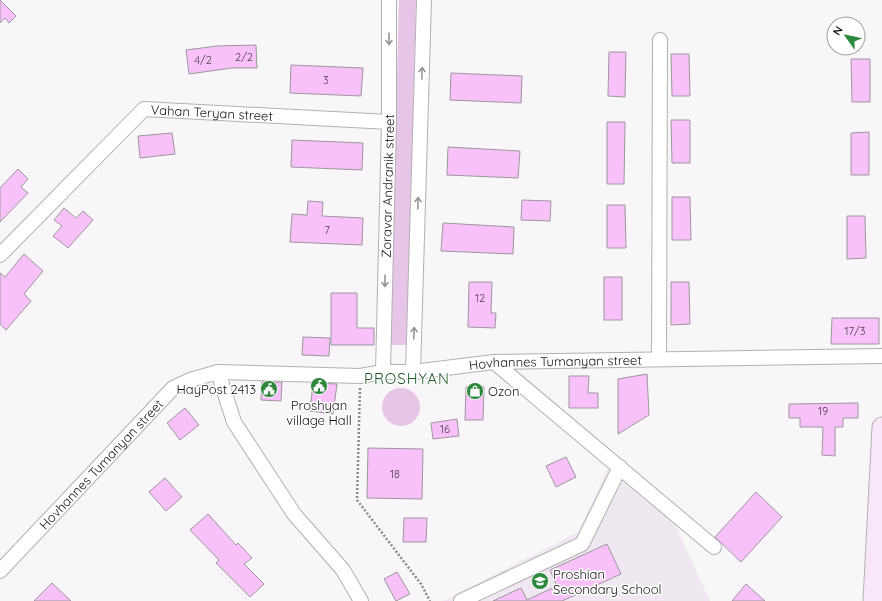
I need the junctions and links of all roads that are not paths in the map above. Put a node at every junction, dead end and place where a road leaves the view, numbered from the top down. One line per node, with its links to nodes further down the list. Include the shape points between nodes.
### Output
1 (389, 0): 4 (street, Zoravar Andranik street, one-way to 4)
2 (424, 0): 11 (street, one-way to 2)
3 (660, 40): 7 (street)
4 (389, 122): 5 (street, Vahan Teryan street, via 144,108); 10 (street, Zoravar Andranik street, one-way to 10)
5 (0, 255)
6 (882, 356): 7 (street, Hovhannes Tumanyan street)
7 (659, 359): 8 (street, Hovhannes Tumanyan street)
8 (494, 362): 11 (street, Hovhannes Tumanyan street); 13 (street)
9 (218, 372): 10 (street, Hovhannes Tumanyan street, via 360,376); 15 (street, Hovhannes Tumanyan street, via 173,388); 16 (street, via 234,422 294,514 343,570)
10 (383, 372): 11 (street, Hovhannes Tumanyan street)
11 (413, 372)
12 (882, 427): 18 (street)
13 (620, 467): 14 (street); 17 (street, via 582,544)
14 (714, 547)
15 (0, 571)
16 (361, 601)
17 (461, 601)
18 (873, 601)

